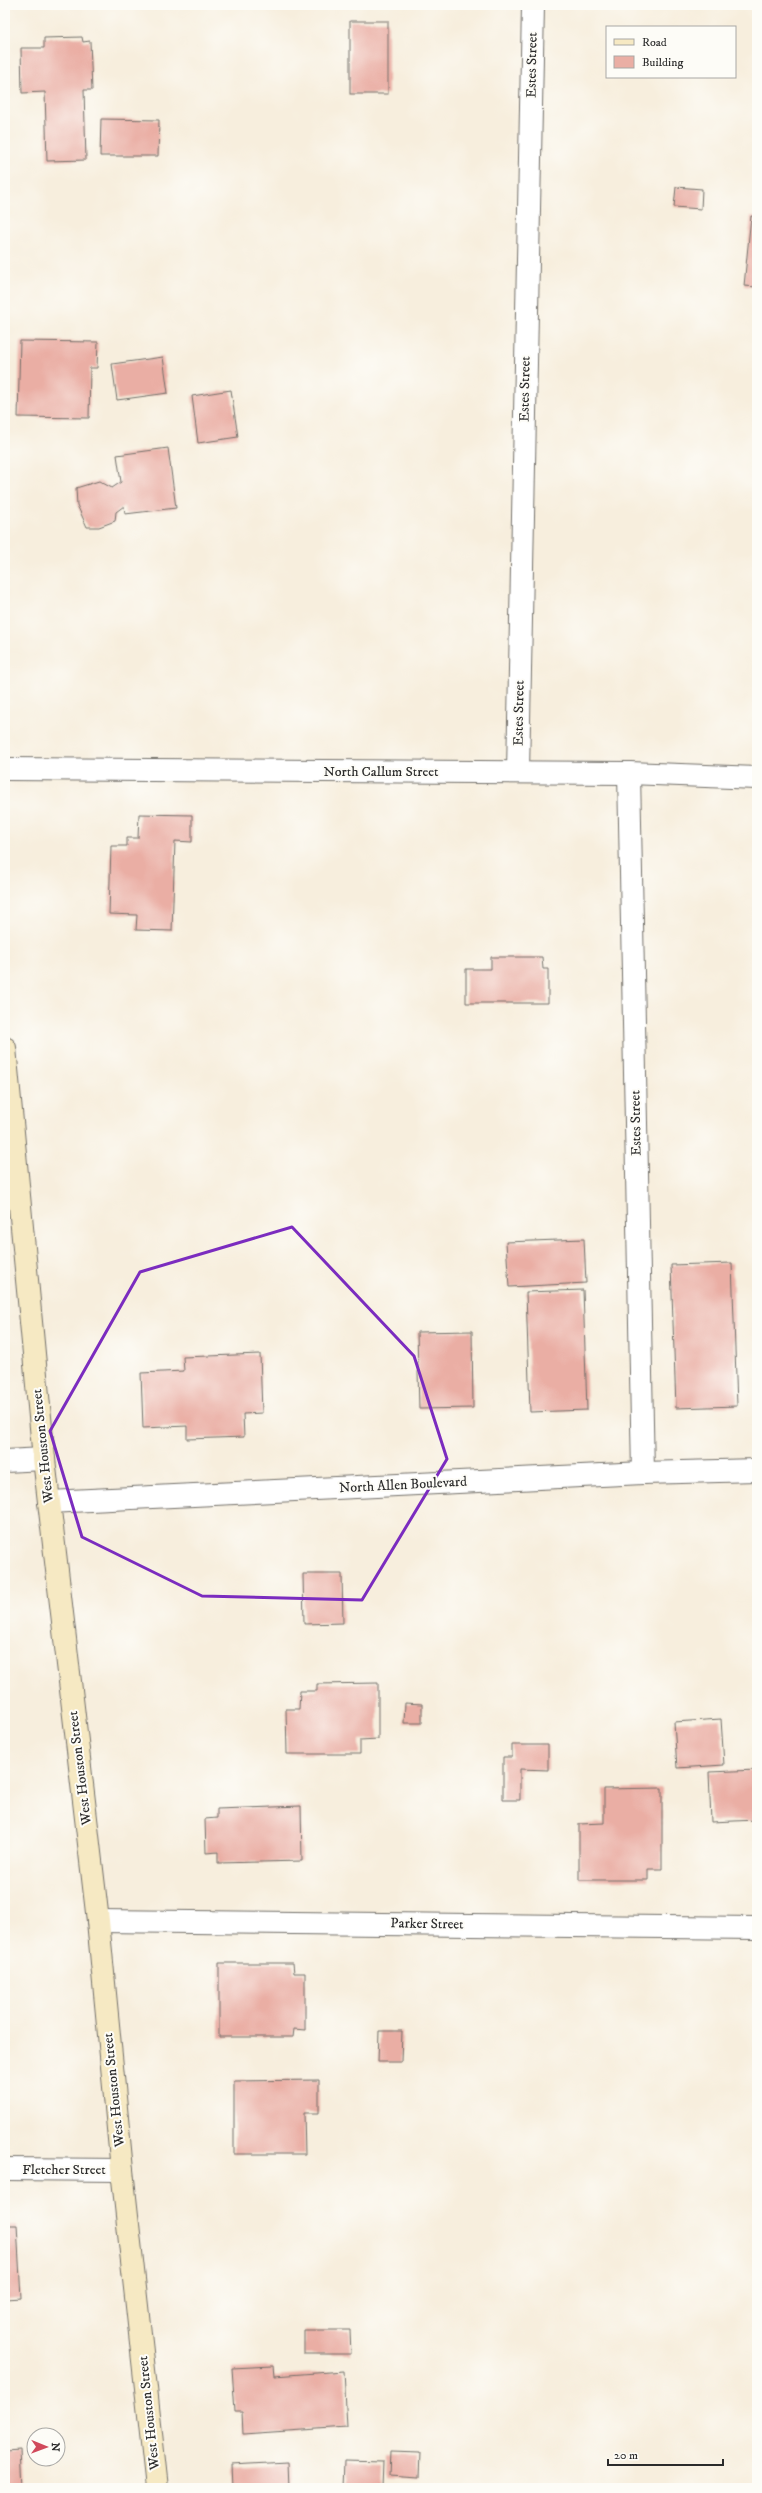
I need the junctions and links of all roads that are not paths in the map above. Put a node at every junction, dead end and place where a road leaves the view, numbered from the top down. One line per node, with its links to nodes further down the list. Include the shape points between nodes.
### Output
1 (533, 5): 3 (street, Estes Street)
2 (5, 769): 3 (street, North Callum Street)
3 (518, 772): 4 (street, North Callum Street)
4 (629, 773): 5 (street, North Callum Street); 10 (street, Estes Street)
5 (757, 778)
6 (5, 1048): 7 (main road, West Houston Street)
7 (44, 1459): 8 (street); 11 (main road, West Houston Street)
8 (5, 1461)
9 (757, 1470): 10 (street, North Allen Boulevard)
10 (643, 1473): 11 (street, North Allen Boulevard)
11 (49, 1502): 12 (main road, West Houston Street)
12 (98, 1921): 13 (street, Parker Street); 15 (main road, West Houston Street)
13 (757, 1928)
14 (5, 2169): 15 (street, Fletcher Street)
15 (122, 2170): 16 (main road, West Houston Street)
16 (157, 2488)

